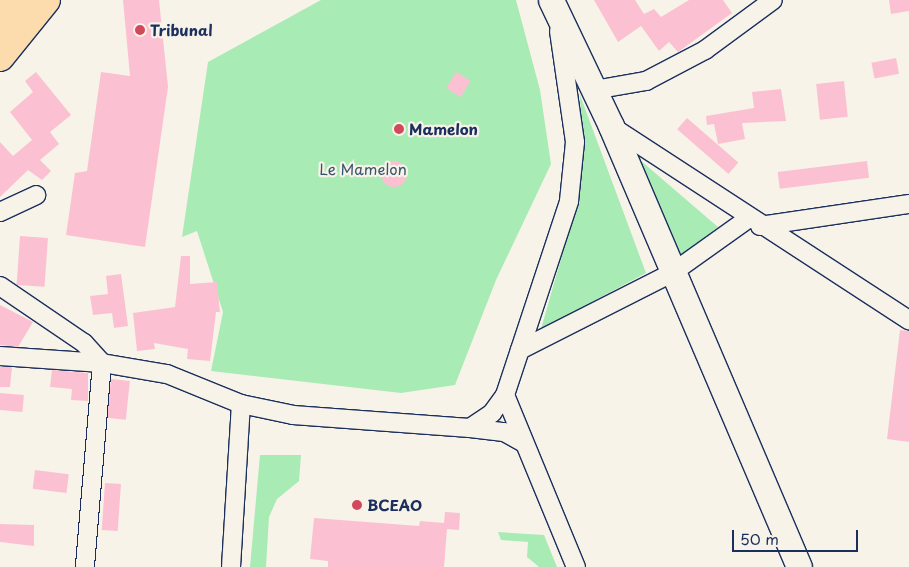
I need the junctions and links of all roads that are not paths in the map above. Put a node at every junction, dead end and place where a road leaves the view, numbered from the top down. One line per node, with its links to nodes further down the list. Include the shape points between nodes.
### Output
1 (18, 0): 5 (main road)
2 (46, 0): 6 (main road)
3 (773, 0): 7 (street, via 705,50 646,81)
4 (554, 8): 7 (street); 16 (street, via 575,142 569,201)
5 (0, 23)
6 (0, 56)
7 (594, 90): 8 (street)
8 (611, 126): 12 (street); 13 (street)
9 (36, 195): 11 (street)
10 (909, 204): 12 (street)
11 (0, 212)
12 (754, 222): 13 (street); 15 (street)
13 (672, 273): 16 (street); 26 (street)
14 (0, 286): 18 (street, via 84,343)
15 (909, 320)
16 (520, 350): 19 (street)
17 (0, 356): 18 (street)
18 (102, 363): 20 (street, via 167,374); 23 (street)
19 (505, 396): 21 (street, via 492,413); 22 (street)
20 (241, 404): 21 (street, via 293,415); 24 (street)
21 (470, 428): 22 (street, via 504,432)
22 (522, 442): 25 (street)
23 (85, 567)
24 (231, 567)
25 (576, 567)
26 (799, 567)

